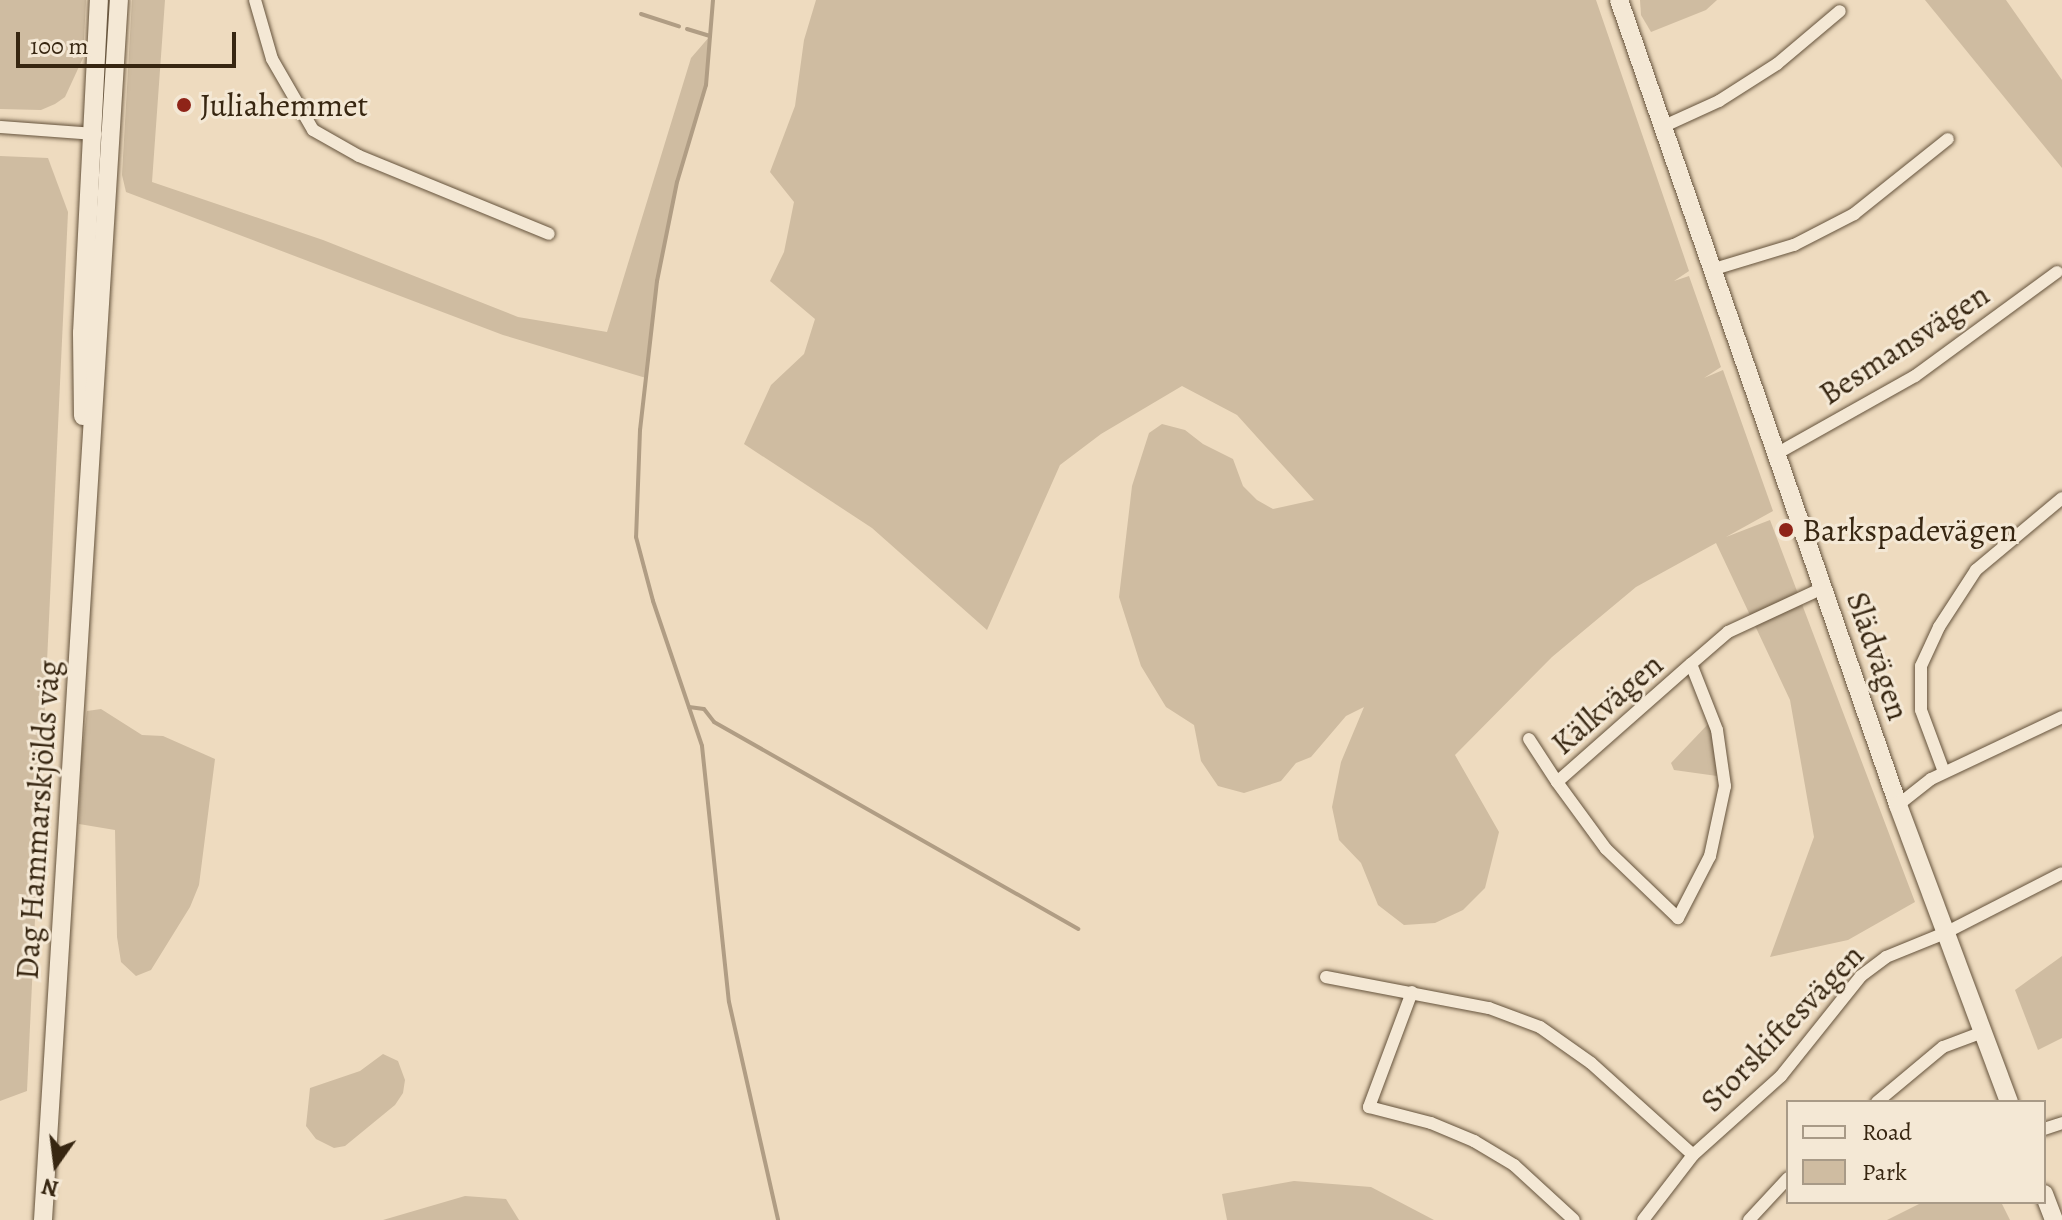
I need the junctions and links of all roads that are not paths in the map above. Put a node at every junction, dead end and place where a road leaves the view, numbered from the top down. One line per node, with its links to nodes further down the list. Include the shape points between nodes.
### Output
1 (99, 0): 8 (main road, Dag Hammarskjölds väg)
2 (119, 0): 9 (main road, Dag Hammarskjölds väg)
3 (255, 0): 11 (street, via 272,59 313,130 359,156)
4 (1619, 0): 7 (main road, Slädvägen)
5 (1840, 11): 7 (street, via 1777,64 1719,101)
6 (0, 127): 8 (street)
7 (1662, 127): 12 (main road, Slädvägen)
8 (91, 134): 9 (street); 16 (main road, Dag Hammarskjölds väg, via 82,340)
9 (111, 136): 16 (main road, Dag Hammarskjölds väg)
10 (1948, 139): 12 (street, via 1854,214 1794,245)
11 (549, 234)
12 (1711, 270): 14 (main road, Slädvägen)
13 (2057, 272): 14 (street, Besmansvägen, via 1915,376)
14 (1776, 454): 17 (main road, Slädvägen)
15 (2062, 498): 21 (street, via 1976,570 1921,666 1921,710)
16 (87, 519): 34 (main road, Dag Hammarskjölds väg)
17 (1823, 588): 18 (street, Kälkvägen, via 1728,632); 23 (main road, Slädvägen)
18 (1691, 664): 22 (street, Kälkvägen); 22 (street, Kälkvägen, via 1717,730 1725,786 1710,856 1678,918 1606,849)
19 (2062, 717): 21 (street)
20 (1529, 739): 22 (street, Kälkvägen)
21 (1944, 772): 23 (street)
22 (1557, 782)
23 (1898, 805): 25 (main road, Slädvägen)
24 (2062, 873): 25 (street, Storskiftesvägen)
25 (1945, 933): 28 (main road, Slädvägen); 31 (street, Storskiftesvägen, via 1886,957 1861,976 1781,1076)
26 (1326, 977): 27 (street)
27 (1412, 992): 31 (street, via 1489,1008 1540,1027 1591,1063); 35 (street, via 1369,1107 1474,1141 1514,1165)
28 (1983, 1032): 29 (street, via 1943,1047); 30 (main road, Slädvägen)
29 (1879, 1100)
30 (2008, 1100)
31 (1693, 1155): 36 (street, Storskiftesvägen)
32 (1786, 1180): 37 (street)
33 (2046, 1199): 38 (main road)
34 (43, 1220)
35 (1574, 1220)
36 (1643, 1220)
37 (1749, 1220)
38 (2054, 1220)

